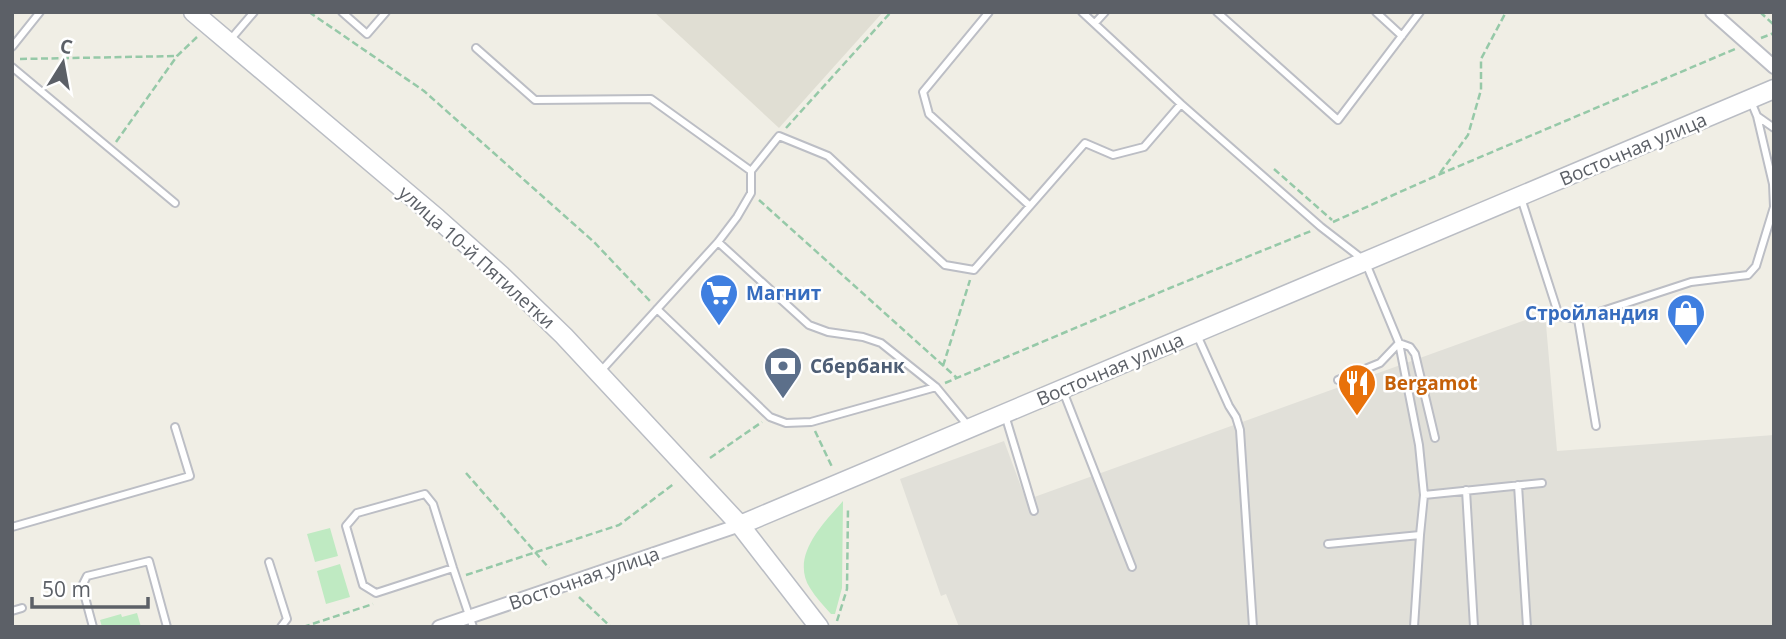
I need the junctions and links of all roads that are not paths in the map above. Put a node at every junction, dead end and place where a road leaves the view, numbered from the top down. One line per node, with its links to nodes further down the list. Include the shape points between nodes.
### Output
1 (40, 12): 16 (lane)
2 (193, 12): 15 (main road, улица 10-й Пятилетки)
3 (254, 12): 15 (lane)
4 (342, 12): 5 (lane, via 367,34)
5 (386, 12)
6 (989, 12): 27 (lane, via 923,92 929,114)
7 (1082, 12): 13 (lane)
8 (1105, 12): 13 (lane)
9 (1217, 12): 14 (lane, via 1338,120)
10 (1376, 12): 14 (lane)
11 (1420, 12): 14 (lane)
12 (1712, 12): 19 (street)
13 (1095, 23): 21 (lane)
14 (1402, 36)
15 (228, 42): 34 (main road, улица 10-й Пятилетки, via 501,275)
16 (12, 47)
17 (476, 48): 24 (lane, via 535,100 652,99)
18 (12, 67): 26 (lane)
19 (1774, 67)
20 (1774, 89): 22 (main road, Восточная улица)
21 (1181, 104): 27 (lane, via 1144,147 1113,155 1085,143); 29 (lane)
22 (1754, 108): 23 (lane); 25 (main road, Восточная улица); 31 (lane, via 1773,184 1774,207 1756,266 1748,275 1691,282)
23 (1774, 128)
24 (751, 170): 27 (lane, via 779,136 828,156 945,265 974,270); 28 (lane, via 751,193)
25 (1520, 196): 29 (main road, Восточная улица); 31 (lane, via 1559,316)
26 (175, 202)
27 (1030, 206)
28 (718, 242): 30 (lane); 36 (lane, via 809,325 881,343)
29 (1365, 261): 32 (main road, Восточная улица); 33 (lane)
30 (657, 309): 34 (lane); 36 (lane, via 770,417 786,423 811,422)
31 (1578, 318): 39 (lane)
32 (1196, 333): 37 (main road, Восточная улица); 63 (lane, via 1240,430)
33 (1399, 343): 35 (lane, via 1380,363); 42 (lane, via 1415,354); 46 (lane, via 1419,445)
34 (599, 372): 48 (main road, улица 10-й Пятилетки)
35 (1338, 380)
36 (936, 387): 41 (lane)
37 (1062, 389): 38 (main road, Восточная улица); 53 (lane)
38 (1004, 414): 41 (main road, Восточная улица); 47 (lane)
39 (1596, 426)
40 (174, 427): 49 (lane, via 190,476)
41 (970, 428): 48 (main road, Восточная улица)
42 (1435, 438)
43 (1542, 483): 44 (lane)
44 (1518, 485): 45 (lane); 66 (lane)
45 (1466, 490): 46 (lane); 65 (lane)
46 (1423, 495): 50 (lane)
47 (1034, 510)
48 (740, 525): 57 (street, Восточная улица); 62 (main road, улица 10-й Пятилетки)
49 (12, 527)
50 (1420, 535): 51 (lane); 64 (lane)
51 (1328, 544)
52 (269, 562): 60 (lane, via 287,619)
53 (1132, 567)
54 (453, 568): 54 (lane, via 433,504 425,494 357,513 346,526 363,585 376,593); 57 (lane)
55 (22, 608): 56 (lane)
56 (12, 611)
57 (471, 622): 61 (street, Восточная улица)
58 (93, 627): 59 (lane, via 82,586 87,576 149,561)
59 (167, 627)
60 (281, 627)
61 (439, 627)
62 (819, 627)
63 (1253, 627)
64 (1414, 627)
65 (1474, 627)
66 (1527, 627)

